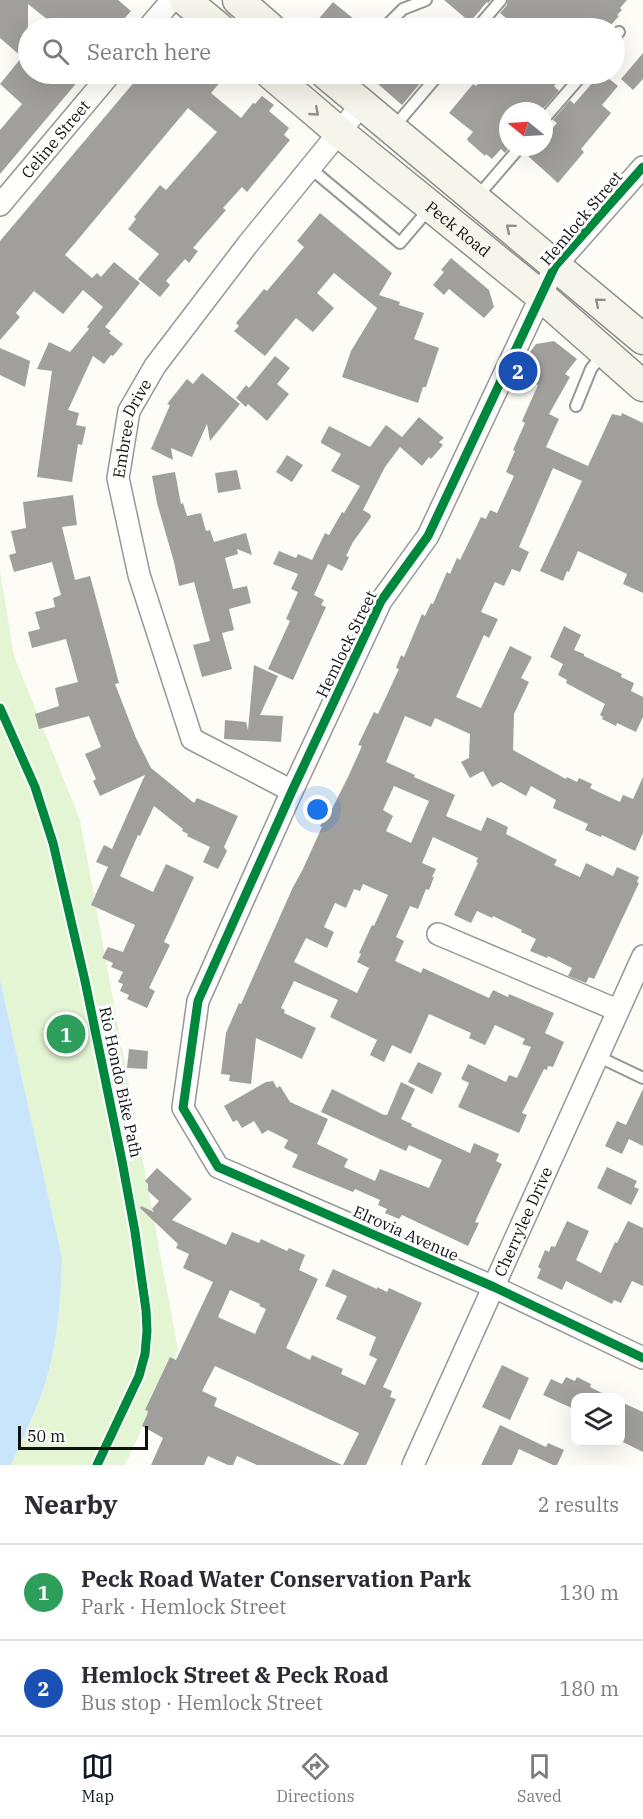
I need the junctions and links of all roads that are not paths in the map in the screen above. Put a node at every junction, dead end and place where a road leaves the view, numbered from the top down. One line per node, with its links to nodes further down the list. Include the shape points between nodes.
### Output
1 (172, 0): 6 (street)
2 (185, 0): 7 (main road)
3 (238, 0): 8 (main road)
4 (426, 0): 9 (lane, via 403,9)
5 (501, 0): 10 (lane)
6 (157, 18)
7 (207, 18)
8 (259, 18)
9 (394, 18)
10 (486, 18)
11 (102, 84): 24 (street, Celine Street)
12 (283, 84): 19 (main road, Peck Road, one-way to 19)
13 (344, 84): 16 (main road, Peck Road)
14 (430, 84): 18 (lane)
15 (574, 84): 17 (lane)
16 (363, 103): 18 (main road, Peck Road); 19 (street, Embree Drive)
17 (553, 109)
18 (392, 129): 23 (main road, Peck Road)
19 (339, 132): 22 (street, Embree Drive); 25 (main road, Peck Road)
20 (512, 156): 23 (lane)
21 (643, 167): 26 (street, Hemlock Street)
22 (310, 168): 25 (lane, via 400,243); 32 (street, Embree Drive, via 155,366 129,411 118,478 139,575 192,739)
23 (475, 200): 26 (main road, Peck Road, one-way to 23)
24 (0, 205)
25 (431, 206): 27 (main road, Peck Road)
26 (555, 266): 27 (street, Hemlock Street); 28 (main road, Peck Road, one-way to 26)
27 (541, 296): 29 (main road, Peck Road); 32 (street, Hemlock Street, via 428,536 381,601)
28 (643, 339)
29 (604, 351): 30 (main road, Peck Road); 31 (lane, via 591,369)
30 (643, 386)
31 (576, 406)
32 (292, 791): 38 (street, Hemlock Street, via 198,1001)
33 (438, 934): 35 (street)
34 (643, 956): 35 (street, Cherrylee Drive)
35 (617, 1010): 36 (street, Cherrylee Drive)
36 (597, 1056): 37 (lane); 39 (street, Cherrylee Drive)
37 (643, 1078)
38 (183, 1108): 39 (street, Elrovia Avenue, via 218,1167)
39 (495, 1287): 40 (street, Elrovia Avenue); 41 (street, Cherrylee Drive)
40 (643, 1358)
41 (413, 1465)

